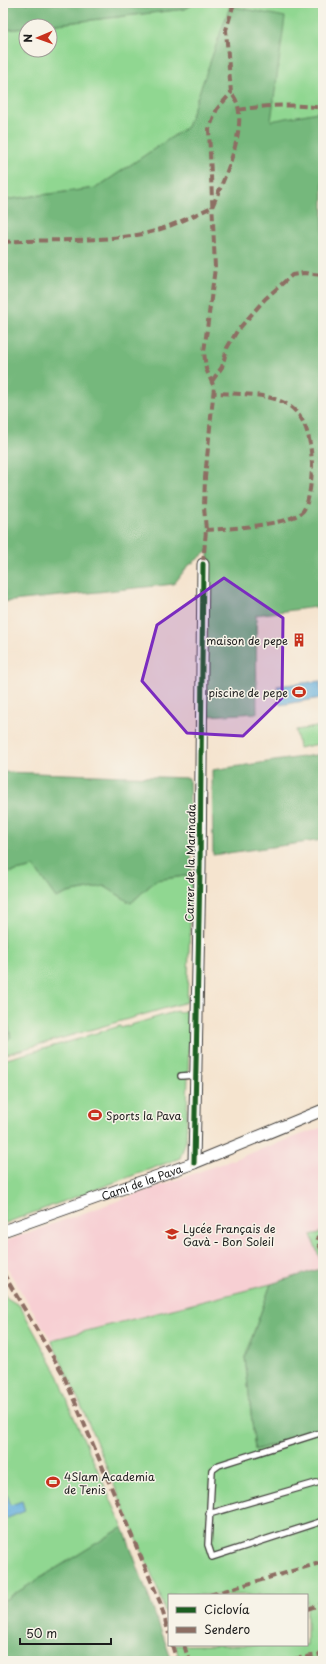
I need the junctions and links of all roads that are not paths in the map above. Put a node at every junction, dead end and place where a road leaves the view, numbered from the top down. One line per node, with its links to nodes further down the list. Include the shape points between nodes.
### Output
1 (203, 564): 2 (street, Carrer de la Marinada)
2 (195, 1075): 3 (lane); 5 (street, Carrer de la Marinada)
3 (181, 1076)
4 (323, 1110): 5 (street, Camí de la Pava)
5 (194, 1163): 6 (street, Camí de la Pava)
6 (3, 1232)
7 (323, 1432): 9 (lane, via 219,1465 212,1470)
8 (323, 1481): 9 (lane)
9 (210, 1514): 10 (lane, via 208,1545 212,1557)
10 (323, 1520)

